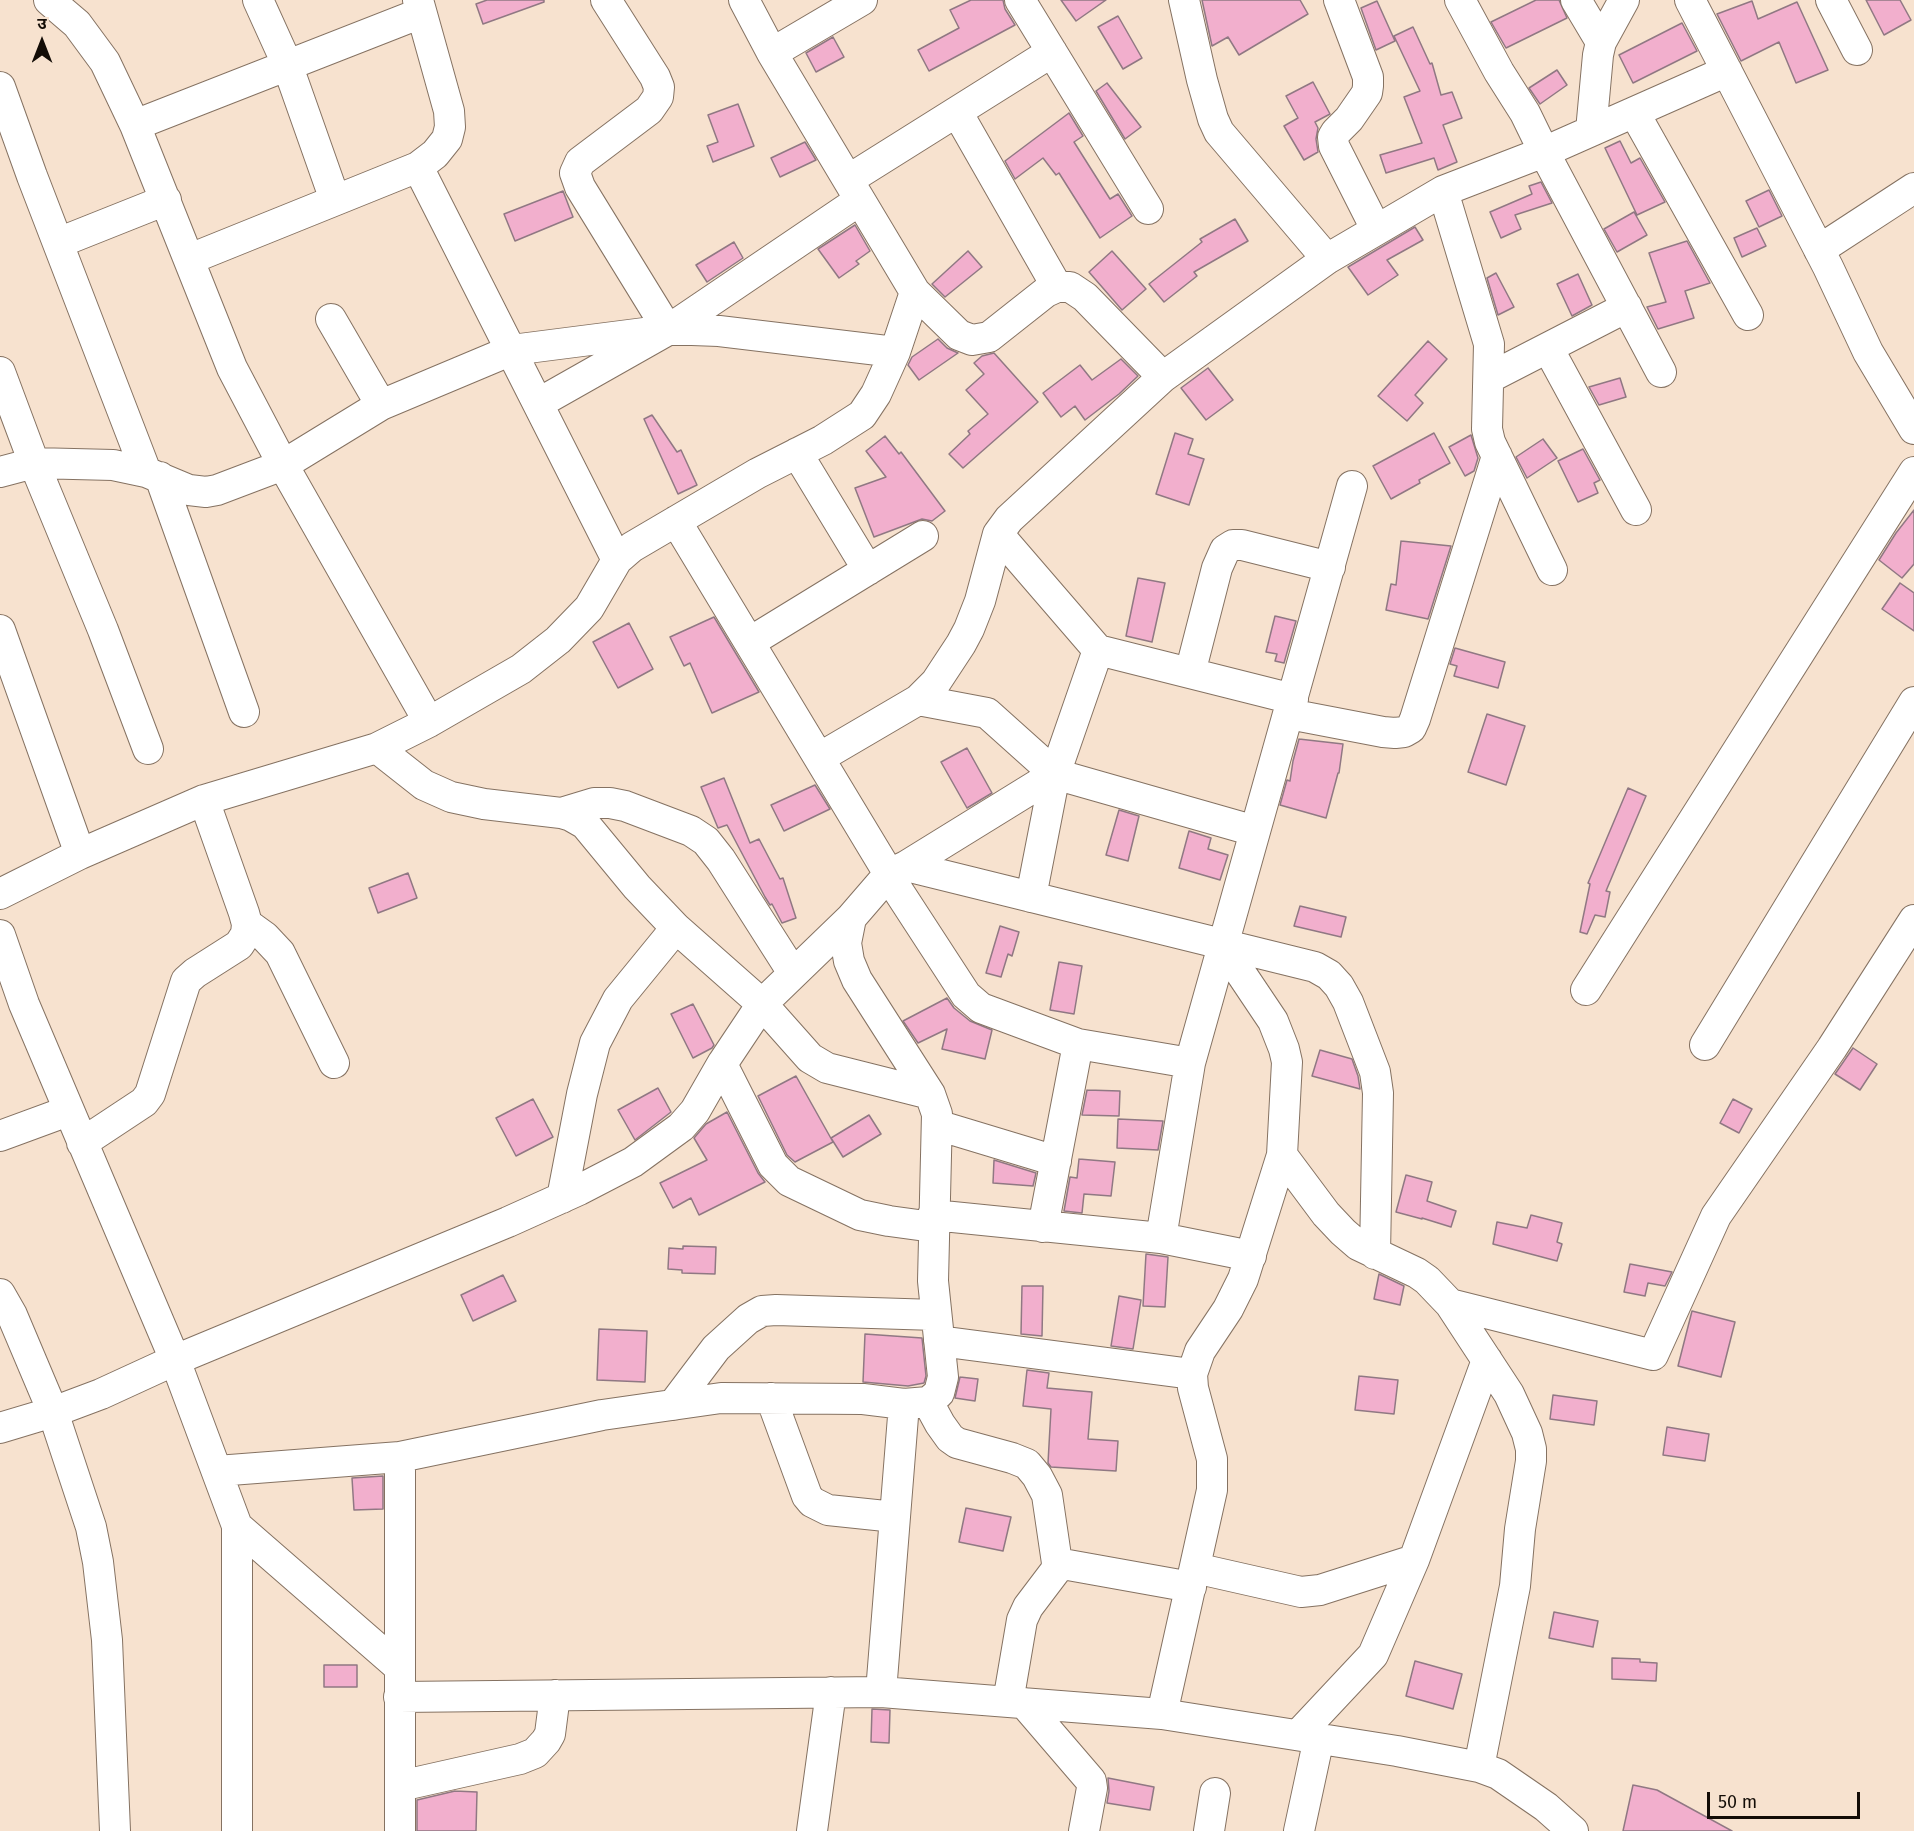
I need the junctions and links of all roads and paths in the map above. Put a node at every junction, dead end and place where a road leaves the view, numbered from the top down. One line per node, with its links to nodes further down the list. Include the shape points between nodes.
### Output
1 (258, 0): 19 (street)
2 (606, 0): 44 (street, via 656,77 658,97 649,110 580,162 575,173)
3 (744, 0): 18 (street)
4 (862, 0): 18 (street)
5 (1020, 0): 17 (street)
6 (1185, 0): 37 (street, via 1202,80 1219,132)
7 (1340, 0): 34 (street, via 1368,86 1367,93 1333,137 1334,146)
8 (1460, 0): 26 (street)
9 (1576, 0): 15 (street)
10 (1624, 0): 15 (street)
11 (1690, 0): 20 (street)
12 (1832, 0): 16 (street)
13 (61, 3): 24 (street, via 101,56)
14 (420, 6): 19 (street); 27 (street, via 450,127 447,140)
15 (1601, 42): 25 (street)
16 (1857, 50)
17 (1052, 52): 22 (street); 33 (street)
18 (772, 53): 29 (street)
19 (288, 64): 24 (street); 32 (street)
20 (1727, 71): 23 (street); 38 (street)
21 (0, 87): 35 (street)
22 (957, 112): 29 (street); 39 (street)
23 (1634, 112): 25 (street); 42 (street)
24 (135, 124): 31 (street)
25 (1591, 131): 26 (street)
26 (1544, 152): 30 (street); 41 (street)
27 (418, 167): 32 (street); 46 (street)
28 (1914, 188): 38 (street)
29 (854, 190): 40 (street); 44 (street)
30 (1443, 191): 34 (street); 51 (street, via 1489,344)
31 (166, 200): 35 (street); 36 (street)
32 (335, 200): 36 (street)
33 (1148, 209)
34 (1376, 229): 37 (street)
35 (58, 243): 62 (street)
36 (190, 259): 59 (street, via 232,368)
37 (1327, 259): 50 (street)
38 (1824, 259): 52 (street, via 1868,352)
39 (1057, 287): 40 (street, via 988,337 972,340 958,335); 50 (street, via 1070,287 1085,297)
40 (915, 292): 47 (street)
41 (1626, 308): 45 (street); 49 (street)
42 (1748, 315)
43 (331, 319): 54 (street)
44 (668, 330): 46 (street); 47 (street, via 719,331); 53 (street)
45 (1548, 348): 51 (street); 64 (street)
46 (512, 350): 53 (street); 54 (street)
47 (895, 352): 56 (street, via 862,415)
48 (0, 372): 58 (street)
49 (1661, 372)
50 (1162, 377): 66 (street, via 1009,519)
51 (1489, 378): 57 (street, via 1487,429)
52 (1906, 398): 55 (street)
53 (539, 403): 68 (street)
54 (381, 405): 59 (street)
55 (1914, 429)
56 (797, 453): 65 (street); 70 (street)
57 (1497, 456): 71 (street); 78 (street, via 1411,728 1383,732)
58 (34, 463): 60 (street); 62 (street, via 113,465); 82 (street)
59 (283, 465): 62 (street, via 206,492 177,486); 80 (street)
60 (0, 472)
61 (1914, 472): 99 (street)
62 (153, 475): 79 (street)
63 (1352, 486): 69 (street)
64 (1636, 510)
65 (676, 521): 68 (street); 73 (street)
66 (998, 534): 74 (street); 76 (street, via 969,629 936,682)
67 (923, 536): 70 (street)
68 (617, 560): 80 (street, via 589,608 558,640 520,669)
69 (1330, 567): 75 (street, via 1242,545 1225,550); 78 (street)
70 (868, 570): 73 (street)
71 (1552, 570)
72 (0, 630): 88 (street)
73 (750, 642): 83 (street)
74 (1098, 650): 75 (street); 84 (street)
75 (1190, 673): 78 (street)
76 (918, 700): 83 (street); 84 (street, via 987,713)
77 (1914, 702): 103 (street)
78 (1291, 706): 87 (street)
79 (244, 712)
80 (429, 722): 81 (street)
81 (377, 748): 85 (street); 86 (street, via 424,785 452,797)
82 (148, 749)
83 (819, 758): 89 (street)
84 (1055, 774): 87 (street); 89 (street); 91 (street)
85 (204, 800): 88 (street); 94 (street)
86 (561, 813): 95 (street, via 585,824); 98 (street, via 594,803 626,806 691,831 706,841)
87 (1255, 831): 97 (street)
88 (80, 854): 90 (street)
89 (898, 870): 91 (street); 92 (street); 102 (street, via 899,892 966,995 997,1015)
90 (0, 894)
91 (1031, 897): 97 (street)
92 (851, 918): 98 (street); 107 (street, via 846,943 857,980)
93 (1914, 920): 121 (street, via 1832,1048 1716,1216 1653,1355)
94 (246, 924): 104 (street, via 266,937 280,953); 111 (street, via 246,934 239,945 186,981 150,1094)
95 (676, 928): 100 (street); 114 (street, via 618,999 596,1043)
96 (0, 935): 101 (street)
97 (1222, 945): 105 (street); 112 (street, via 1273,1021 1284,1049 1287,1062); 118 (street, via 1315,967 1329,975 1348,1002 1372,1059 1377,1082)
98 (793, 973): 100 (street)
99 (1586, 990)
100 (762, 1004): 106 (street); 107 (street, via 820,1065)
101 (12, 1009): 108 (street)
102 (1078, 1044): 105 (street); 113 (street)
103 (1705, 1045)
104 (334, 1063)
105 (1190, 1063): 117 (street)
106 (722, 1064): 114 (street, via 695,1112 681,1127 633,1162); 115 (street, via 773,1165 789,1181 860,1215 889,1221)
107 (930, 1094): 109 (street)
108 (68, 1111): 110 (street); 111 (street)
109 (937, 1125): 113 (street); 115 (street)
110 (0, 1136)
111 (82, 1143): 123 (street)
112 (1282, 1155): 118 (street, via 1326,1214 1358,1245); 119 (street)
113 (1056, 1161): 116 (street)
114 (562, 1198): 123 (street)
115 (933, 1221): 116 (street); 122 (street)
116 (1043, 1227): 117 (street)
117 (1161, 1238): 119 (street)
118 (1375, 1254): 121 (street, via 1417,1273)
119 (1251, 1256): 125 (street, via 1228,1309 1200,1351)
120 (0, 1294): 129 (street)
121 (1450, 1304): 124 (street)
122 (937, 1328): 125 (street); 127 (street, via 943,1377 939,1393); 128 (street, via 762,1311 748,1318 716,1348)
123 (175, 1360): 129 (street); 132 (street)
124 (1487, 1360): 135 (street); 146 (street, via 1509,1394 1531,1449 1515,1586)
125 (1192, 1374): 137 (street, via 1213,1473)
126 (771, 1398): 127 (street); 128 (street, via 722,1398); 133 (street, via 812,1503 828,1510)
127 (916, 1403): 133 (street); 136 (street, via 957,1443 1027,1464 1047,1495)
128 (673, 1405): 131 (street, via 602,1415)
129 (53, 1412): 130 (street); 149 (street, via 99,1562 107,1640)
130 (0, 1428)
131 (400, 1457): 132 (street); 138 (street)
132 (217, 1471): 134 (street)
133 (895, 1517): 140 (street)
134 (237, 1526): 138 (street); 150 (street)
135 (1414, 1560): 137 (street, via 1320,1590 1301,1592); 145 (street, via 1373,1655)
136 (1057, 1563): 137 (street); 143 (street, via 1022,1620)
137 (1193, 1577): 144 (street)
138 (399, 1667): 142 (street)
139 (831, 1692): 140 (street); 141 (street); 152 (street)
140 (881, 1692): 143 (street)
141 (555, 1695): 142 (street); 147 (street, via 550,1734 527,1757)
142 (399, 1697): 147 (street)
143 (1016, 1702): 144 (street); 153 (street, via 1091,1781)
144 (1162, 1714): 145 (street)
145 (1308, 1737): 146 (street); 155 (street)
146 (1479, 1767): 156 (street, via 1498,1774)
147 (400, 1786): 151 (street)
148 (1215, 1793): 154 (street)
149 (115, 1831)
150 (237, 1831)
151 (400, 1831)
152 (812, 1831)
153 (1084, 1831)
154 (1209, 1831)
155 (1299, 1831)
156 (1573, 1831)

